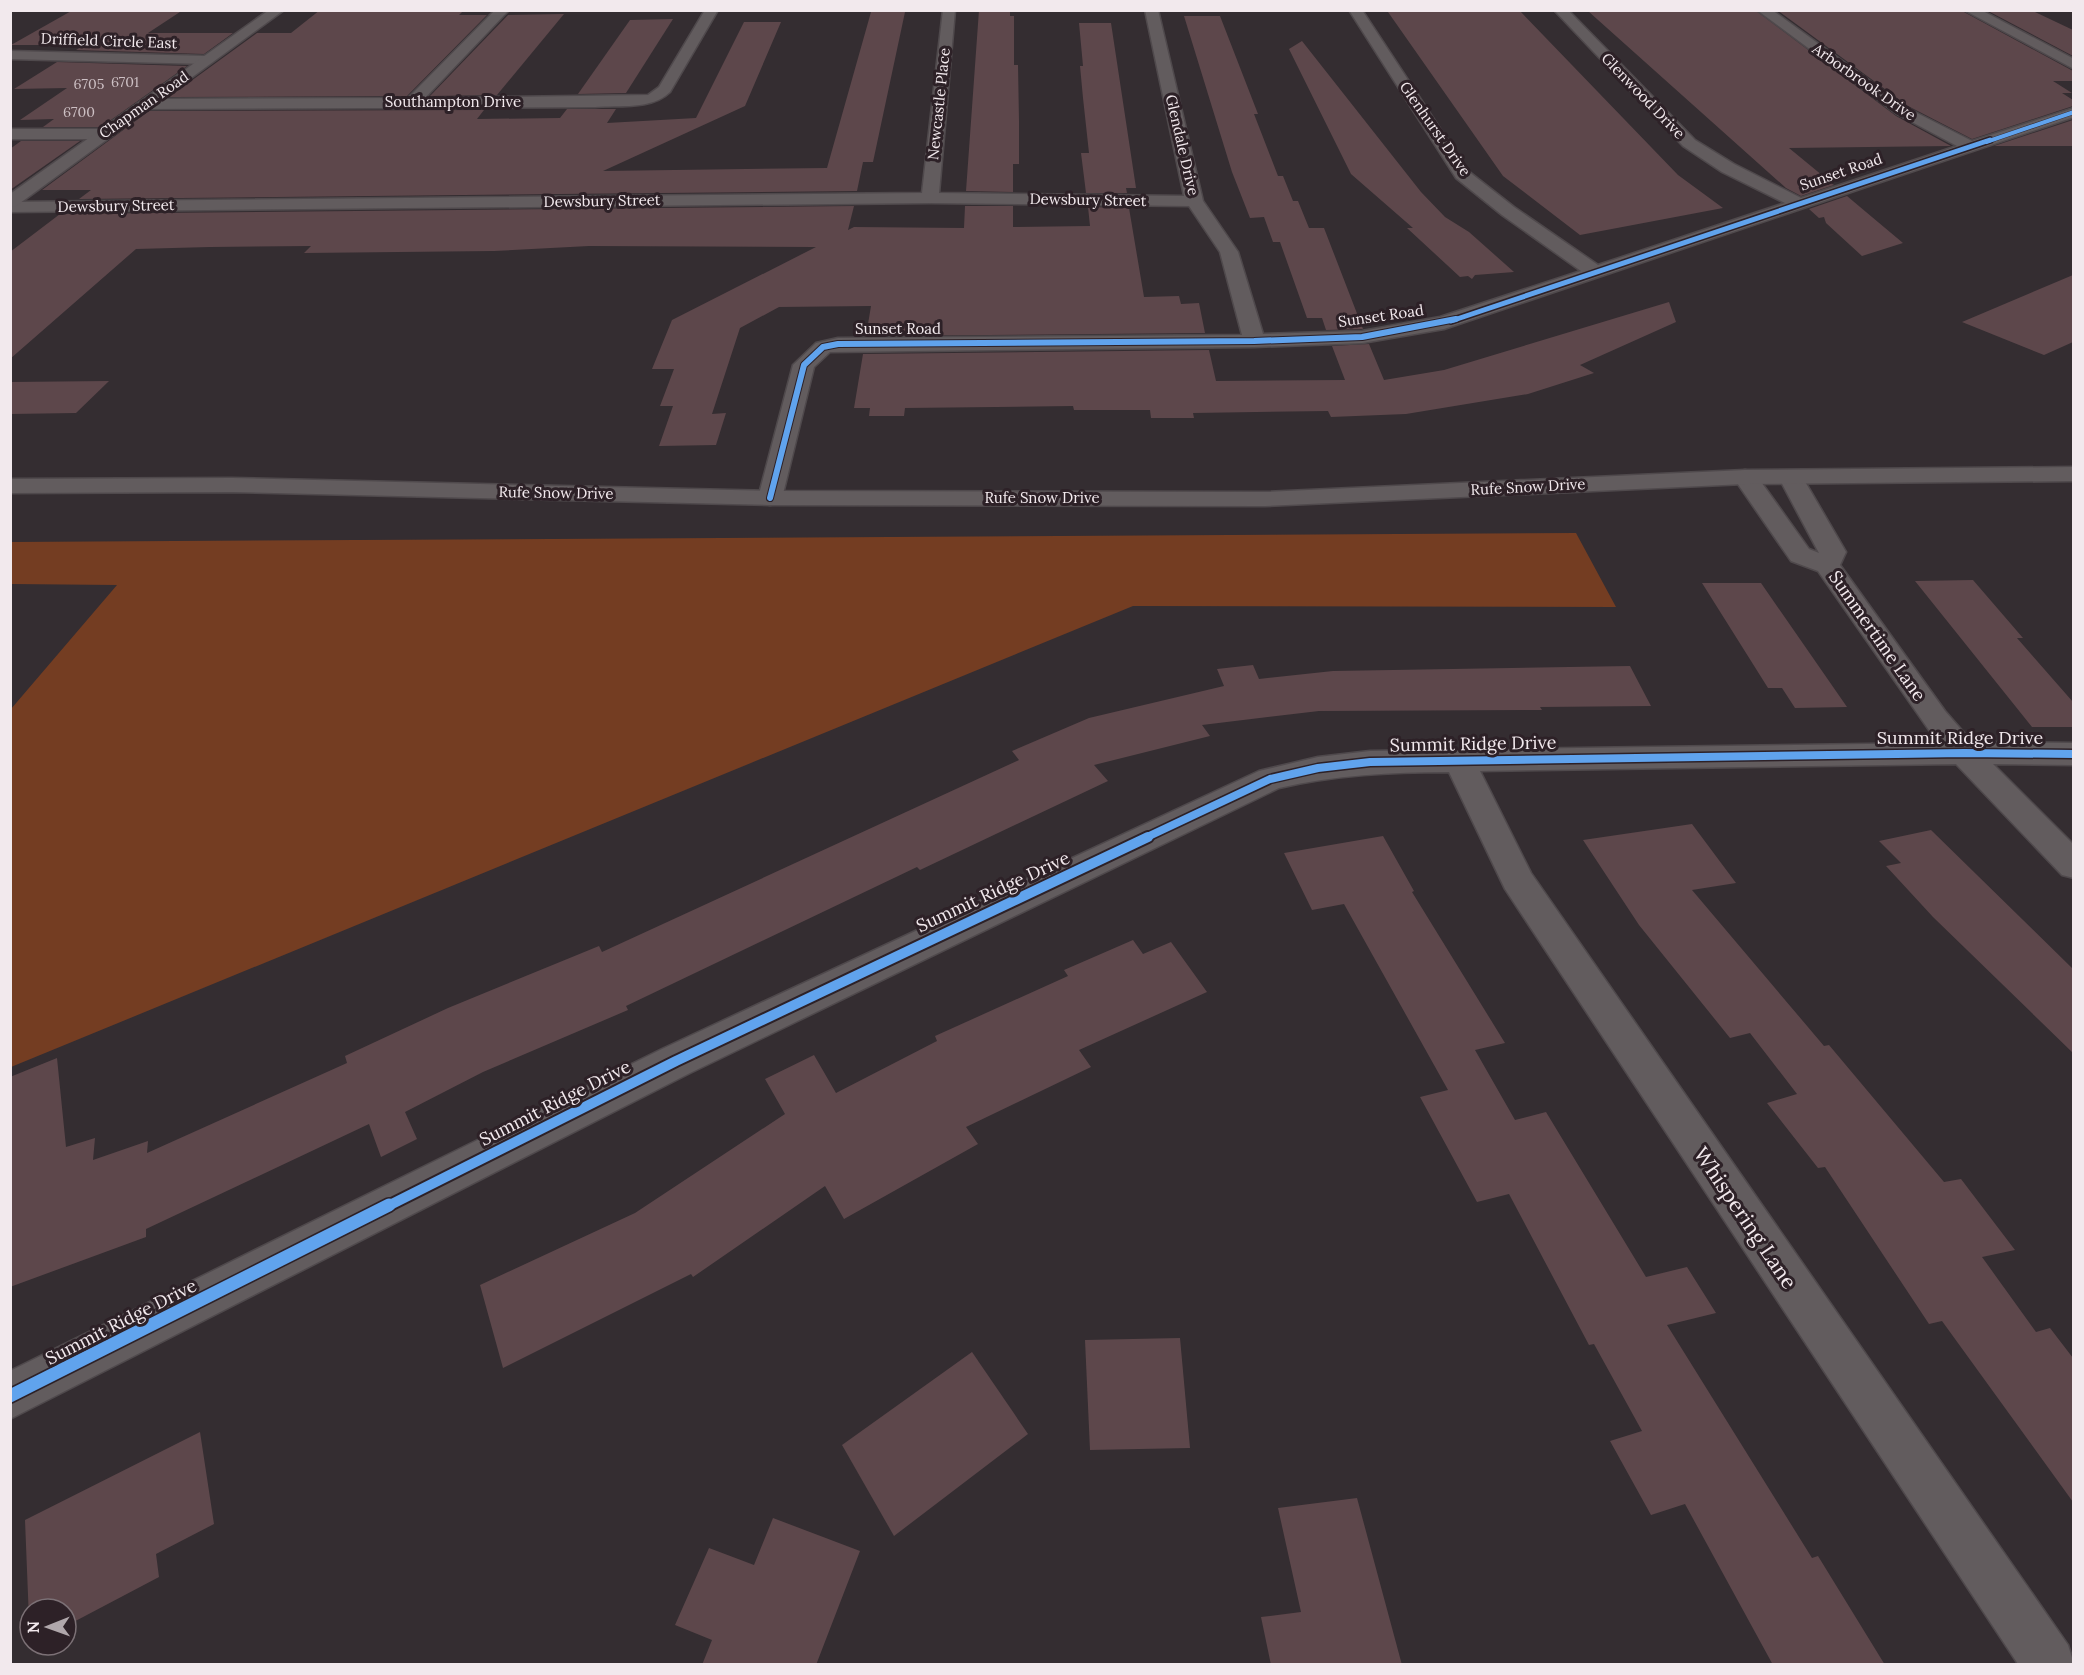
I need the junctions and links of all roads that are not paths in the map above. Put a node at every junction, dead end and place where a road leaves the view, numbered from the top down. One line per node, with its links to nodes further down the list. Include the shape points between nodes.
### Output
1 (278, 10): 11 (street, Chapman Road)
2 (503, 10): 13 (street)
3 (712, 10): 13 (street, Southampton Drive, via 665,89 651,99)
4 (949, 10): 19 (street, Newcastle Place)
5 (1151, 10): 20 (street, Glendale Drive)
6 (1355, 10): 24 (street, Glenhurst Drive, via 1462,174 1508,212)
7 (1560, 10): 22 (street, Glenwood Drive, via 1689,143 1728,168)
8 (1763, 10): 18 (street, Arborbrook Drive, via 1902,111)
9 (1970, 10): 12 (street)
10 (10, 56): 11 (street, Driffield Circle East)
11 (207, 60): 14 (street, Chapman Road)
12 (2073, 65)
13 (413, 102): 14 (street, Southampton Drive)
14 (145, 104): 17 (street, Chapman Road)
15 (2073, 112): 18 (street, Sunset Road)
16 (10, 134): 17 (street)
17 (103, 134): 21 (street, Chapman Road)
18 (1970, 146): 22 (street, Sunset Road)
19 (930, 198): 20 (street, Dewsbury Street); 23 (street, Dewsbury Street)
20 (1194, 201): 25 (street, Glendale Drive, via 1229,252)
21 (10, 202)
22 (1798, 203): 24 (street, Sunset Road)
23 (10, 207)
24 (1594, 270): 25 (street, Sunset Road, via 1444,323 1362,337)
25 (1254, 341): 30 (street, Sunset Road, via 823,346 804,365)
26 (2073, 474): 28 (street, Rufe Snow Drive)
27 (1745, 477): 28 (street, Rufe Snow Drive); 30 (street, Rufe Snow Drive, via 1265,499); 31 (street, Summertime Lane, via 1800,555)
28 (1791, 478): 31 (street, Summertime Lane, via 1833,552)
29 (10, 486): 30 (street, Rufe Snow Drive, via 232,485)
30 (770, 498)
31 (1827, 565): 32 (street, Summertime Lane, via 1934,718)
32 (1964, 753): 33 (street, Summit Ridge Drive); 34 (street, Summit Ridge Drive); 35 (street, Summertime Lane)
33 (2073, 754)
34 (1459, 760): 36 (street, Summit Ridge Drive, via 1370,762 1270,779 676,1061); 37 (street, Whispering Lane, via 1517,880)
35 (2073, 866)
36 (10, 1396)
37 (2049, 1665)

